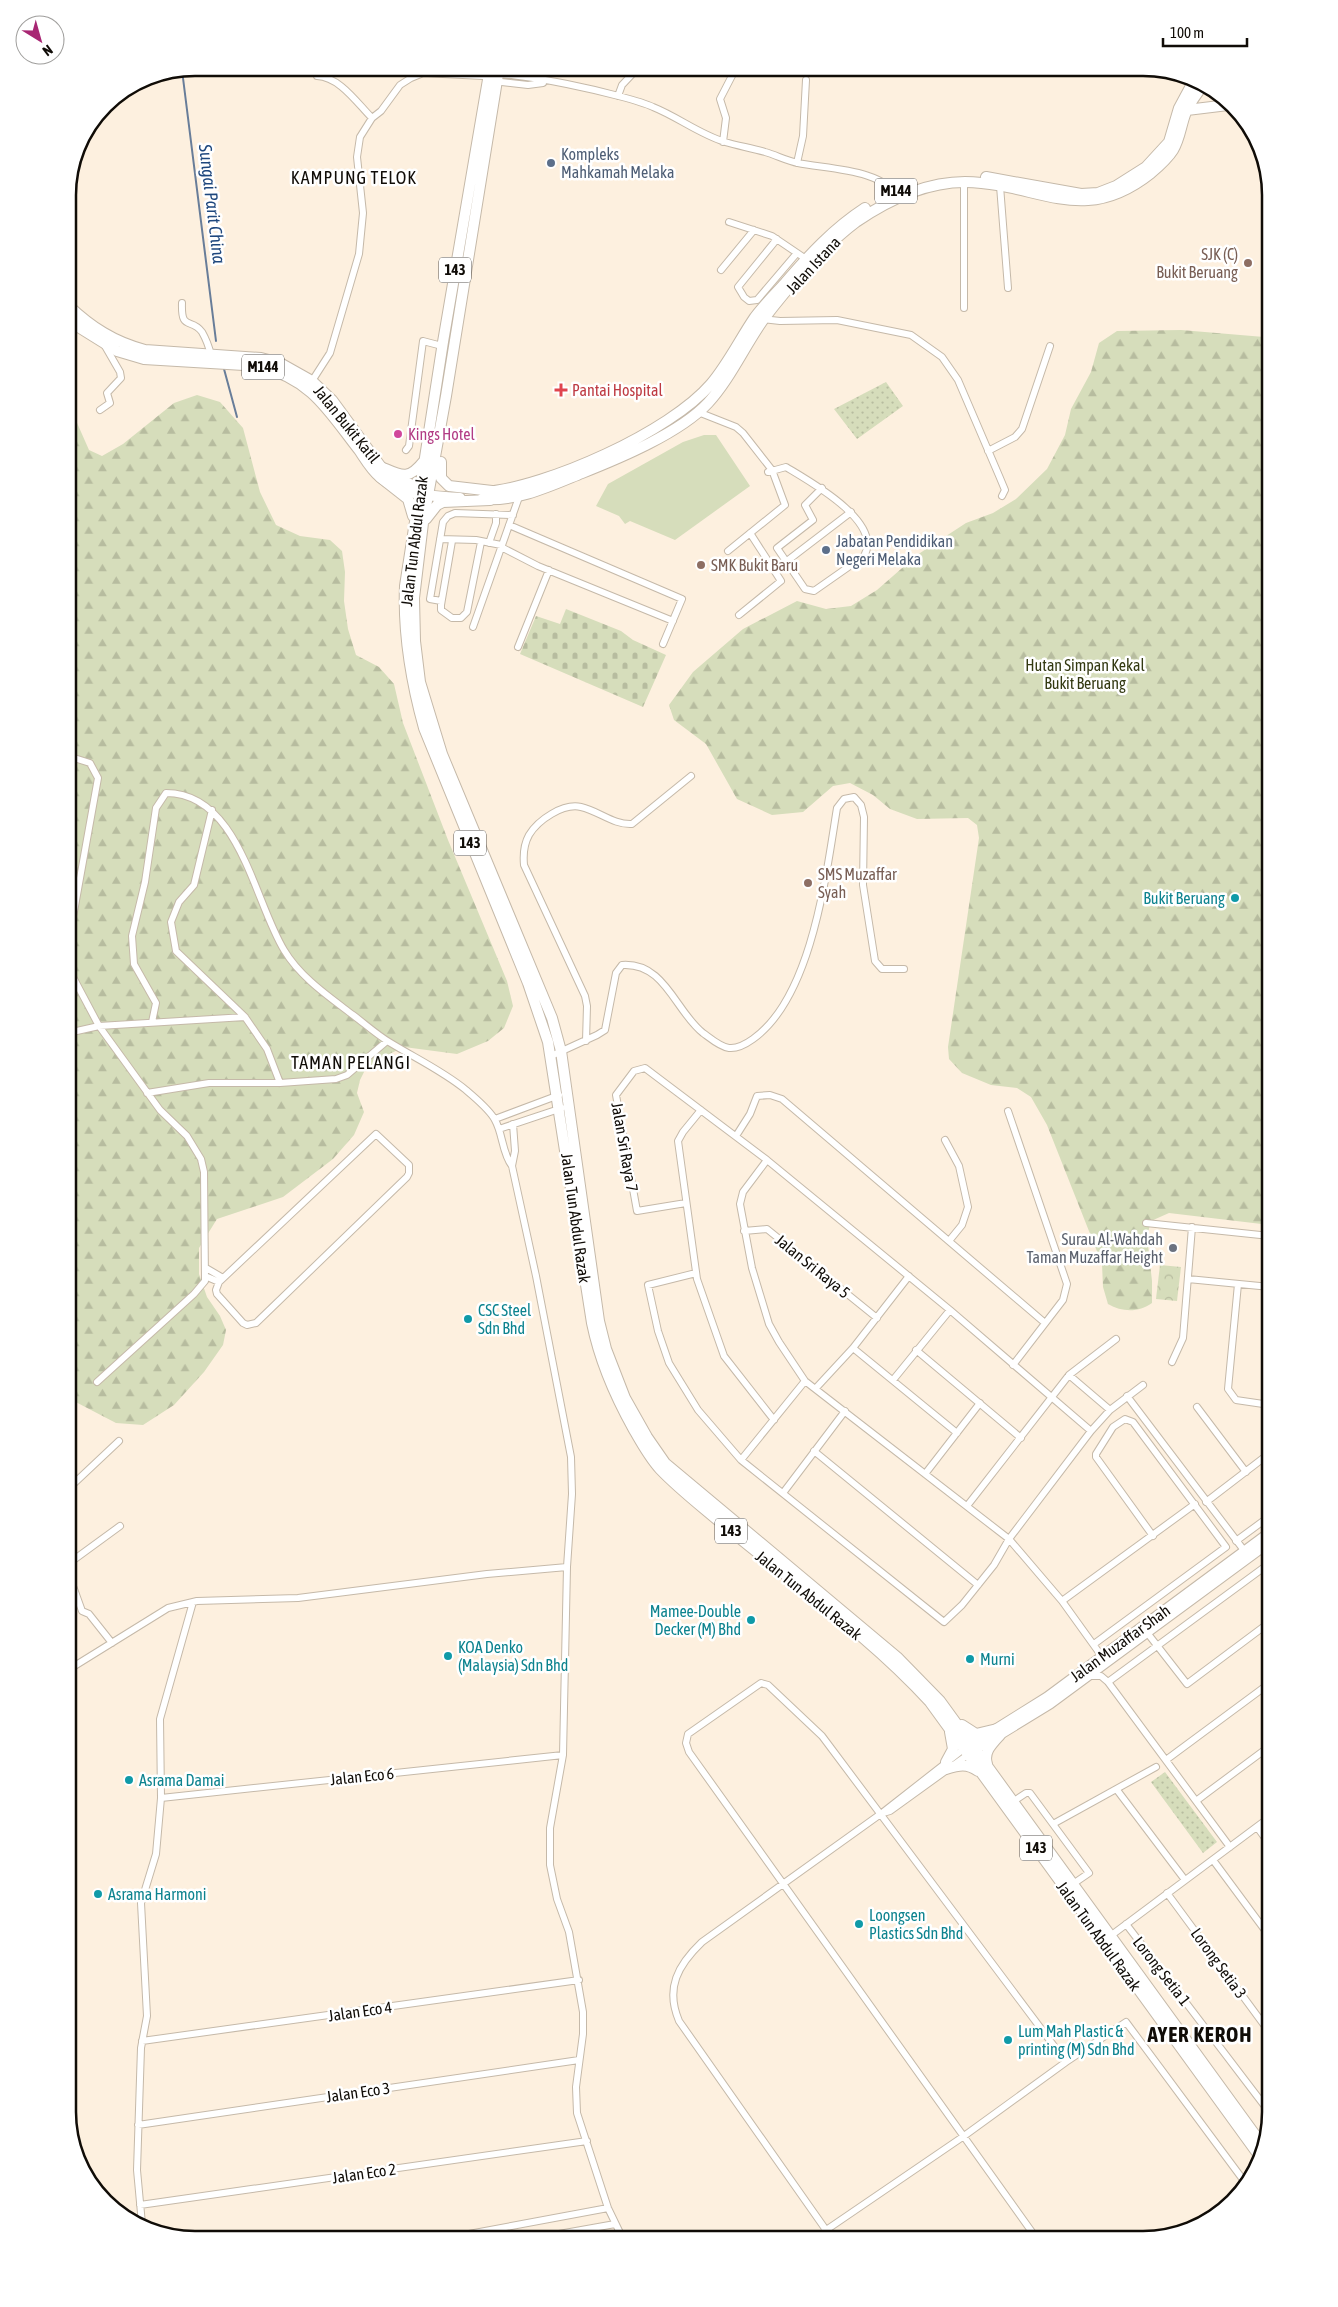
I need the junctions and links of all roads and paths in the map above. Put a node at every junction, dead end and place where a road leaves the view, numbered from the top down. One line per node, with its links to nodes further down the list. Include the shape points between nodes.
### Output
1 (326, 77): 16 (street, via 339,85)
2 (413, 77): 16 (street, via 400,85)
3 (491, 77): 34 (main road, Jalan Tun Abdul Razak / 143)
4 (492, 77): 39 (main road, Jalan Tun Abdul Razak / 143)
5 (502, 77): 10 (street, via 528,85)
6 (513, 77): 10 (street)
7 (630, 77): 13 (street)
8 (731, 77): 17 (street, via 720,99 726,118)
9 (806, 80): 18 (street, via 803,136)
10 (549, 82): 13 (street)
11 (1188, 85): 21 (main road, Jalan Istana / M144, via 1169,142 1160,154 1140,171 1109,189 1081,194 1009,180 956,176 933,180)
12 (1200, 90): 15 (main road, Jalan Istana / M144)
13 (618, 96): 17 (street, via 654,107)
14 (1221, 106): 15 (main road)
15 (1187, 110): 20 (main road, Jalan Istana / M144, via 1173,152 1151,172 1113,196 1084,202)
16 (372, 118): 38 (street, via 357,144 363,213 360,254 330,353)
17 (723, 142): 18 (street)
18 (797, 163): 21 (street, via 855,173 884,182)
19 (964, 182): 20 (main road, Jalan Istana / M144); 21 (main road, Jalan Istana / M144); 29 (street)
20 (1000, 186): 27 (street)
21 (896, 195): 25 (main road, Jalan Istana / M144, via 872,204); 31 (main road, Jalan Istana / M144, via 841,234)
22 (729, 222): 23 (street)
23 (754, 230): 24 (street); 26 (street)
24 (777, 239): 25 (street); 25 (street, via 738,287 744,297 756,300)
25 (801, 256): 31 (main road, Jalan Istana / M144)
26 (721, 270)
27 (1008, 288)
28 (182, 303): 36 (street, via 184,321 202,332)
29 (964, 308)
30 (77, 314): 36 (main road, Jalan Bukit Katil / M144, via 120,343 145,350)
31 (760, 318): 37 (main road, Jalan Istana / M144); 41 (main road, Jalan Istana / M144, via 720,388); 44 (street, via 837,320 911,335 942,357 958,380)
32 (77, 325): 33 (main road, Jalan Bukit Katil / M144)
33 (104, 344): 40 (street, via 121,378 107,394 110,403); 46 (main road, Jalan Bukit Katil / M144, via 144,359 260,366 277,371 307,387)
34 (442, 346): 43 (street, via 423,342); 45 (main road, Jalan Tun Abdul Razak / 143)
35 (1050, 346): 44 (street, via 1022,429 1015,437)
36 (212, 354): 38 (main road, Jalan Bukit Katil / M144, via 280,363)
37 (721, 370): 41 (main road, via 697,407); 42 (main road, Jalan Istana / M144, via 702,394)
38 (312, 381): 46 (main road, Jalan Bukit Katil / M144, via 332,400)
39 (446, 396): 49 (main road, Jalan Tun Abdul Razak / 143); 50 (main road, via 441,478 449,486)
40 (100, 410)
41 (698, 412): 42 (main road, via 689,411); 47 (street, via 728,425); 52 (main road, Jalan Istana / M144, via 668,432 599,466)
42 (656, 428): 50 (main road, Jalan Istana / M144, via 556,474)
43 (406, 450)
44 (988, 451): 51 (street, via 1005,490)
45 (424, 461): 46 (main road, via 407,476); 49 (main road, Jalan Tun Abdul Razak / 143)
46 (380, 472): 49 (main road, Jalan Bukit Katil / M144, via 398,488); 56 (main road, via 408,500)
47 (771, 473): 48 (street, via 786,467); 58 (street, via 785,505)
48 (822, 488): 53 (street); 64 (street, via 805,505 813,520 777,548)
49 (424, 491): 50 (main road, Jalan Istana / M144); 56 (main road, Jalan Tun Abdul Razak / 143)
50 (491, 496): 52 (main road, Jalan Istana / M144); 56 (main road, via 443,502)
51 (1002, 496)
52 (519, 497): 55 (street)
53 (851, 512): 64 (street); 64 (street, via 866,536 868,549 864,556 809,592)
54 (496, 514): 55 (street); 59 (street, via 455,513 448,516 442,522); 61 (street, via 496,523)
55 (512, 515): 57 (street)
56 (419, 524): 84 (main road, Jalan Tun Abdul Razak / 143, via 414,598 420,682 442,754 549,1010); 85 (main road, Jalan Tun Abdul Razak / 143, via 405,586 404,618 414,694 442,776 528,983)
57 (509, 525): 62 (street); 68 (street, via 682,599)
58 (750, 533): 63 (street); 67 (street, via 781,581)
59 (440, 539): 60 (street); 66 (street, via 430,599)
60 (452, 541): 61 (street, via 462,539); 66 (street)
61 (485, 543): 62 (street); 66 (street, via 465,616 447,616 441,610)
62 (501, 546): 65 (street); 69 (street)
63 (728, 551)
64 (787, 561)
65 (549, 570): 68 (street); 71 (street)
66 (441, 601)
67 (739, 615)
68 (673, 621): 70 (street)
69 (473, 627)
70 (663, 644)
71 (518, 647)
72 (77, 759): 75 (street, via 90,763 98,778)
73 (691, 776): 82 (street, via 632,824 617,823 575,806 546,818 526,844 524,865 585,996)
74 (212, 810): 78 (street, via 194,885 180,902 171,922 176,950); 79 (street, via 175,793 166,793 156,808 145,882 132,936 134,964 156,1003); 83 (street, via 237,845 284,950 299,970)
75 (77, 897)
76 (904, 969): 82 (street, via 882,969 875,960 864,885 864,817 861,805 854,797 844,799 836,808 809,950 784,1002 764,1031 744,1046 729,1048 717,1043 701,1031 655,975 635,964 622,965 616,973 607,1025 601,1034)
77 (77, 984): 80 (street)
78 (245, 1017): 79 (street); 86 (street, via 267,1049)
79 (152, 1022): 80 (street)
80 (99, 1026): 81 (street); 87 (street)
81 (77, 1030)
82 (586, 1040): 84 (street)
83 (387, 1041): 86 (street, via 342,1077); 92 (street, via 465,1089)
84 (561, 1051): 85 (street); 88 (main road, Jalan Tun Abdul Razak / 143)
85 (551, 1056): 88 (main road, Jalan Tun Abdul Razak / 143)
86 (280, 1082): 87 (street, via 209,1083)
87 (147, 1093): 105 (street, via 187,1136 201,1159)
88 (562, 1094): 89 (main road, Jalan Tun Abdul Razak / 143); 92 (street)
89 (564, 1107): 93 (street); 174 (main road, Jalan Tun Abdul Razak / 143, via 599,1321 615,1374 647,1437 677,1474 910,1669); 175 (main road, Jalan Tun Abdul Razak / 143, via 597,1347 609,1384 641,1441 660,1468 690,1496 909,1679)
90 (701, 1110): 95 (street); 99 (street, via 678,1141); 99 (street, Jalan Sri Raya 7, via 646,1068 634,1071 616,1095 637,1211)
91 (1008, 1112): 115 (street, via 1067,1284 1064,1300)
92 (495, 1119): 94 (street)
93 (513, 1124): 94 (street); 98 (street, via 515,1151)
94 (499, 1129): 98 (street)
95 (736, 1136): 97 (street); 104 (street, via 757,1096 770,1095 782,1099)
96 (945, 1140): 104 (street, via 959,1166 968,1207 962,1225)
97 (767, 1160): 102 (street, via 743,1192 740,1204); 108 (street)
98 (512, 1166): 158 (street, via 571,1457 572,1494)
99 (686, 1203): 106 (street)
100 (1146, 1223): 101 (street)
101 (1192, 1227): 103 (street); 109 (street)
102 (744, 1231): 114 (street, Jalan Sri Raya 5, via 767,1229); 123 (street, via 769,1324)
103 (1262, 1235)
104 (949, 1241): 115 (street)
105 (206, 1268): 107 (street); 110 (street)
106 (696, 1273): 134 (street, via 724,1356); 141 (street, via 648,1285 658,1331 669,1362 698,1410)
107 (205, 1276): 110 (street); 124 (street, via 202,1286)
108 (908, 1276): 113 (street); 114 (street)
109 (1188, 1279): 111 (street); 119 (street, via 1183,1338)
110 (221, 1280): 110 (street, via 372,1135 379,1135 408,1165 407,1177 256,1323 244,1323 217,1294)
111 (1238, 1284): 112 (street); 130 (street, via 1228,1389 1236,1400)
112 (1262, 1286)
113 (950, 1310): 118 (street); 120 (street)
114 (877, 1318): 117 (street)
115 (1045, 1323): 120 (street)
116 (1116, 1339): 121 (street)
117 (853, 1348): 122 (street); 126 (street)
118 (916, 1350): 122 (street); 129 (street)
119 (1172, 1362)
120 (1013, 1364): 128 (street)
121 (1070, 1376): 128 (street); 132 (street)
122 (892, 1380): 136 (street)
123 (805, 1381): 126 (street); 134 (street)
124 (97, 1382)
125 (1143, 1385): 127 (street)
126 (816, 1388): 133 (street)
127 (1127, 1396): 132 (street); 146 (street)
128 (1051, 1398): 135 (street); 137 (street)
129 (980, 1404): 136 (street); 137 (street)
130 (1262, 1404)
131 (1197, 1407): 142 (street)
132 (1110, 1410): 135 (street)
133 (845, 1411): 139 (street); 143 (street)
134 (774, 1420): 141 (street)
135 (1091, 1431): 152 (street)
136 (957, 1433): 143 (street)
137 (1021, 1438): 148 (street)
138 (119, 1441): 144 (street)
139 (814, 1451): 145 (street); 160 (street)
140 (1262, 1459): 142 (street)
141 (741, 1460): 145 (street)
142 (1246, 1472): 146 (street)
143 (925, 1474): 148 (street)
144 (76, 1480)
145 (783, 1493): 160 (street, via 940,1621 947,1621)
146 (1206, 1502): 154 (street)
147 (1194, 1504): 151 (street); 151 (street, via 1132,1422 1125,1419 1117,1424 1096,1458); 167 (street, via 1226,1547)
148 (967, 1506): 152 (street)
149 (1262, 1522): 154 (street)
150 (120, 1526): 157 (street)
151 (1153, 1536): 162 (street)
152 (1009, 1539): 160 (street); 162 (street)
153 (1262, 1540): 156 (main road, Jalan Muzaffar Shah)
154 (1236, 1541): 156 (street)
155 (1262, 1546): 156 (main road, Jalan Muzaffar Shah)
156 (1247, 1554): 165 (main road, Jalan Muzaffar Shah)
157 (76, 1558)
158 (566, 1567): 163 (street, via 298,1598); 179 (street)
159 (1262, 1569): 168 (street)
160 (978, 1585)
161 (76, 1595): 166 (street, via 82,1611 89,1614)
162 (1062, 1601): 167 (street)
163 (193, 1602): 166 (street, via 168,1608); 186 (street, via 160,1719)
164 (1262, 1628): 168 (street, via 1187,1684)
165 (1145, 1630): 168 (street); 169 (main road, Jalan Muzaffar Shah)
166 (112, 1643): 170 (street)
167 (1094, 1644): 169 (street)
168 (1158, 1646): 172 (street)
169 (1104, 1659): 171 (main road, Jalan Muzaffar Shah); 176 (main road, Jalan Muzaffar Shah)
170 (76, 1665)
171 (1088, 1676): 172 (street, via 1101,1676); 176 (main road, Jalan Muzaffar Shah, via 1050,1704)
172 (1108, 1682): 180 (street)
173 (1262, 1689): 180 (street)
174 (952, 1716): 176 (main road, via 972,1733); 177 (main road, Jalan Tun Abdul Razak / 143)
175 (949, 1727): 177 (main road, Jalan Tun Abdul Razak / 143); 181 (main road, via 953,1744)
176 (999, 1732): 177 (main road, Jalan Muzaffar Shah); 182 (main road, via 986,1754)
177 (970, 1749): 181 (street); 182 (main road, Jalan Tun Abdul Razak / 143); 184 (main road, Jalan Tun Abdul Razak / 143)
178 (1262, 1752): 188 (street)
179 (563, 1755): 186 (street, Jalan Eco 6); 203 (street, via 550,1828 550,1865)
180 (1166, 1760): 188 (street)
181 (946, 1765): 184 (main road, via 970,1766); 189 (street)
182 (988, 1767): 187 (main road, Jalan Tun Abdul Razak / 143)
183 (1156, 1768): 185 (street)
184 (989, 1783): 202 (main road, Jalan Tun Abdul Razak / 143)
185 (1117, 1790): 191 (street); 196 (street)
186 (161, 1798): 205 (street, via 156,1854 141,1903 147,2016)
187 (1014, 1801): 191 (street, via 1030,1793); 198 (main road, Jalan Tun Abdul Razak / 143)
188 (1196, 1801): 194 (street)
189 (882, 1814): 197 (street); 197 (street, via 822,1736 768,1685 761,1683 688,1734 686,1743 689,1752); 207 (street)
190 (1262, 1823): 192 (street)
191 (1053, 1824): 198 (street, via 1088,1873)
192 (1257, 1827): 193 (street); 194 (street)
193 (1262, 1834)
194 (1230, 1847): 195 (street)
195 (1212, 1860): 196 (street); 201 (street)
196 (1185, 1880): 199 (street)
197 (783, 1882): 210 (street); 222 (street, via 690,1954 679,1968 674,2008 679,2021)
198 (1073, 1884): 202 (main road, Jalan Tun Abdul Razak / 143)
199 (1167, 1893): 200 (street); 204 (street, Lorong Setia 3)
200 (1126, 1924): 202 (street); 208 (street, Lorong Setia 1)
201 (1262, 1926)
202 (1107, 1938): 211 (main road, Jalan Tun Abdul Razak / 143); 213 (main road, Jalan Tun Abdul Razak / 143)
203 (579, 1980): 205 (street, Jalan Eco 4); 206 (street, via 583,2012)
204 (1262, 2022)
205 (142, 2041): 209 (street)
206 (579, 2060): 209 (street, Jalan Eco 3); 212 (street, via 576,2100)
207 (1066, 2062): 210 (street); 214 (street, via 1126,2022)
208 (1262, 2102)
209 (138, 2125): 215 (street, via 136,2170)
210 (964, 2136): 222 (street); 223 (street)
211 (1259, 2140)
212 (587, 2141): 215 (street, Jalan Eco 2); 216 (street)
213 (1255, 2150)
214 (1242, 2178)
215 (140, 2205): 217 (street)
216 (608, 2208): 218 (street); 219 (street)
217 (141, 2219)
218 (615, 2224): 220 (street); 221 (street)
219 (489, 2230)
220 (579, 2230)
221 (618, 2230)
222 (826, 2230)
223 (1031, 2231)

